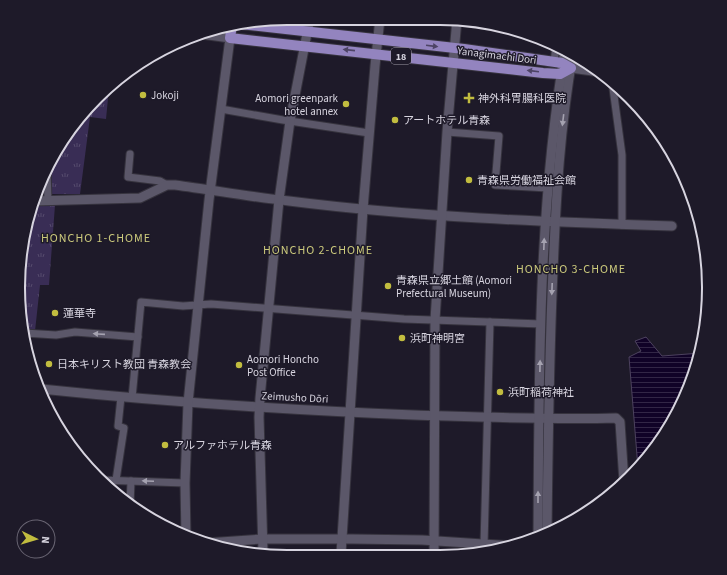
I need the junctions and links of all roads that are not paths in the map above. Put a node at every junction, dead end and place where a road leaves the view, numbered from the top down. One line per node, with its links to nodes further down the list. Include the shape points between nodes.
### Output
1 (308, 25): 6 (street)
2 (379, 25): 9 (street)
3 (456, 26): 11 (street)
4 (261, 27): 6 (main road, Yanagimachi Dori / 18)
5 (231, 31): 8 (main road)
6 (307, 32): 9 (main road, Yanagimachi Dori / 18); 10 (street)
7 (214, 36): 8 (street)
8 (230, 38): 10 (main road, Yanagimachi Dori / 18); 21 (street)
9 (378, 40): 11 (main road, Yanagimachi Dori / 18, one-way to 11); 12 (street)
10 (304, 45): 12 (main road, Yanagimachi Dori / 18, one-way to 10); 22 (street)
11 (454, 48): 16 (street); 17 (main road, Yanagimachi Dori / 18)
12 (376, 53): 16 (main road, Yanagimachi Dori / 18); 24 (street)
13 (558, 53): 17 (street)
14 (563, 56): 17 (street)
15 (568, 58): 17 (street)
16 (452, 61): 19 (main road, Yanagimachi Dori / 18, one-way to 16); 23 (street)
17 (562, 64): 18 (street); 19 (main road); 36 (street, one-way to 36, via 562,132)
18 (585, 69)
19 (560, 74): 28 (street)
20 (613, 90): 37 (street, via 622,155)
21 (221, 109): 22 (street); 29 (street)
22 (290, 121): 24 (street); 30 (street)
23 (447, 132): 28 (street, via 499,136 495,185); 34 (street)
24 (370, 133): 33 (street)
25 (130, 154): 27 (street, via 128,177 160,181)
26 (47, 182): 32 (street)
27 (167, 185): 29 (street); 32 (street, via 140,198)
28 (548, 188): 35 (street)
29 (210, 190): 30 (street); 39 (street)
30 (279, 200): 33 (street); 40 (street)
31 (40, 201): 32 (street)
32 (48, 201)
33 (363, 209): 34 (street); 41 (street)
34 (441, 215): 35 (street); 42 (street)
35 (546, 221): 36 (street); 44 (street, one-way to 35)
36 (555, 222): 37 (street); 56 (street, one-way to 56)
37 (622, 225): 38 (street)
38 (672, 226)
39 (198, 304): 40 (street); 46 (street, via 183,306 141,302); 50 (street)
40 (268, 308): 41 (street); 51 (street)
41 (356, 315): 42 (street); 52 (street)
42 (435, 320): 43 (street); 53 (street)
43 (490, 322): 44 (street); 54 (street)
44 (541, 324): 55 (street, one-way to 44)
45 (29, 333): 46 (street, one-way to 45, via 75,332 56,335)
46 (138, 337): 49 (street)
47 (46, 390): 48 (street, Zeimusho Dōri)
48 (121, 397): 49 (street, Zeimusho Dōri); 59 (street, via 118,426 124,428)
49 (132, 398): 50 (street, Zeimusho Dōri)
50 (188, 403): 51 (street, Zeimusho Dōri); 61 (street)
51 (260, 408): 52 (street, Zeimusho Dōri); 66 (street)
52 (349, 412): 53 (street, Zeimusho Dōri); 67 (street)
53 (435, 416): 54 (street, Zeimusho Dōri); 69 (street)
54 (487, 418): 55 (street, Zeimusho Dōri); 70 (street)
55 (539, 419): 56 (street, Zeimusho Dōri); 65 (street, one-way to 55)
56 (548, 419): 57 (street, Zeimusho Dōri, via 618,419); 63 (street)
57 (623, 475)
58 (109, 480): 59 (street)
59 (116, 480): 60 (street)
60 (131, 481): 61 (street, one-way to 60); 62 (street)
61 (186, 482): 64 (street)
62 (130, 498)
63 (547, 527)
64 (186, 530)
65 (538, 531)
66 (262, 539): 67 (street); 68 (street); 72 (street)
67 (342, 539): 69 (street); 73 (street)
68 (223, 542)
69 (434, 542): 70 (street); 74 (street)
70 (484, 545): 71 (street)
71 (490, 545)
72 (263, 549)
73 (341, 550)
74 (434, 550)

